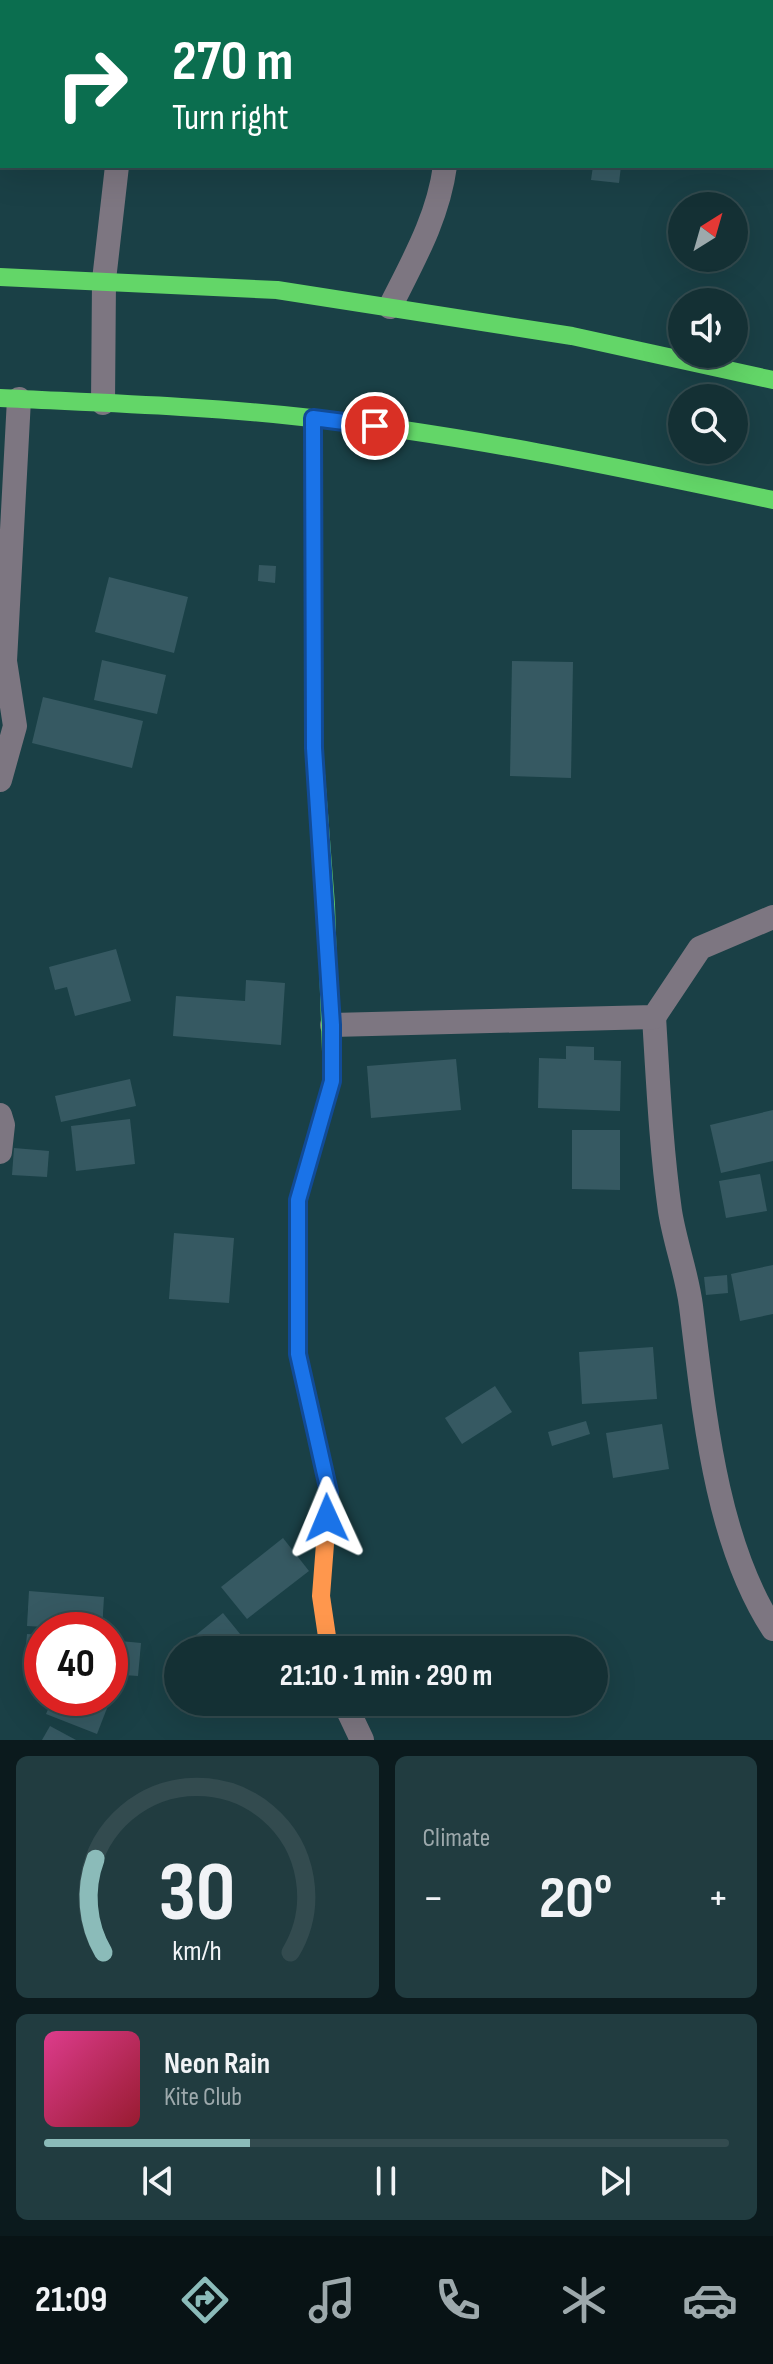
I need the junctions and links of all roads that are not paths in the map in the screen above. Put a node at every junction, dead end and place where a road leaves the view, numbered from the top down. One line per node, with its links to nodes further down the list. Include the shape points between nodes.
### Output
1 (117, 168): 4 (street)
2 (445, 168): 5 (street, via 441,197 426,236)
3 (0, 277): 4 (main road)
4 (104, 280): 5 (main road, via 277,290); 8 (street)
5 (390, 307): 6 (main road, via 572,336)
6 (773, 380)
7 (9, 399): 8 (main road); 11 (street, via 5,661 15,726)
8 (103, 403): 9 (main road)
9 (313, 418): 10 (main road, via 469,439); 14 (main road, via 314,748)
10 (773, 500)
11 (0, 780)
12 (773, 917): 13 (street, via 700,948)
13 (654, 1017): 14 (street); 17 (street, via 671,1212 691,1302 703,1410 724,1508 758,1605)
14 (332, 1025): 18 (main road, via 332,1081 298,1200 298,1354 329,1492 321,1596)
15 (0, 1115): 16 (street)
16 (0, 1152)
17 (773, 1629)
18 (327, 1636)
19 (351, 1716): 20 (street)
20 (362, 1740)

